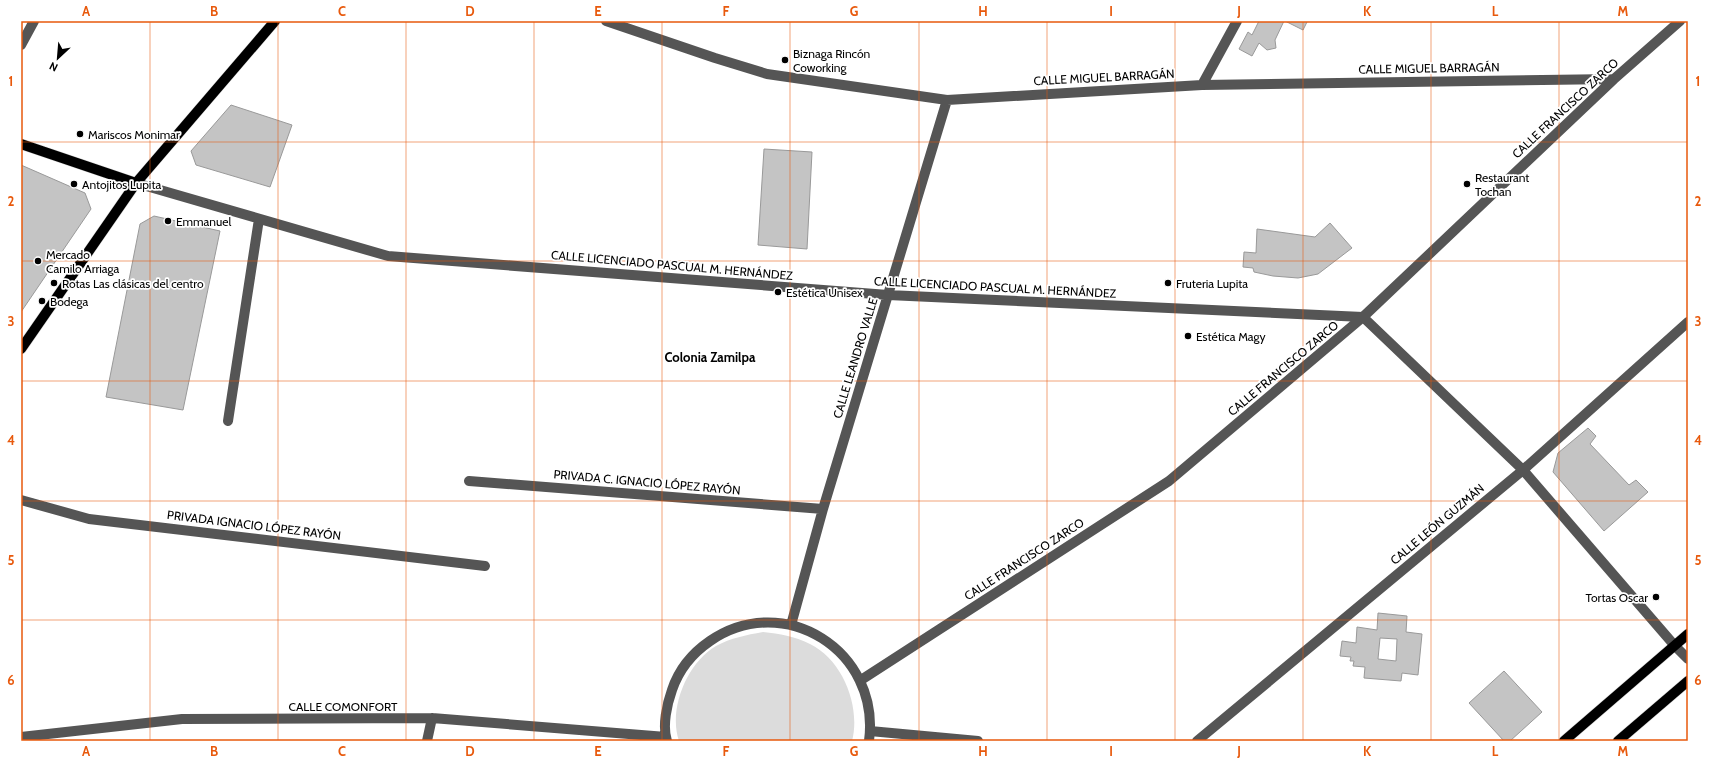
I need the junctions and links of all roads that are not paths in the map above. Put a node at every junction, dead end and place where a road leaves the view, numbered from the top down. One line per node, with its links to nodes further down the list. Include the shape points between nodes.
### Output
1 (34, 21): 6 (street)
2 (275, 21): 11 (main road)
3 (606, 21): 9 (street, CALLE MIGUEL BARRAGÁN, via 767,74)
4 (1237, 21): 8 (street)
5 (1680, 21): 7 (street, CALLE FRANCISCO ZARCO)
6 (21, 46)
7 (1614, 78): 8 (street, CALLE MIGUEL BARRAGÁN); 14 (street, CALLE FRANCISCO ZARCO)
8 (1202, 85): 9 (street, CALLE MIGUEL BARRAGÁN)
9 (947, 100): 13 (street, CALLE LEANDRO VALLE)
10 (21, 144): 11 (main road, CALLE LICENCIADO PASCUAL M. HERNÁNDEZ)
11 (136, 183): 12 (street, CALLE LICENCIADO PASCUAL M. HERNÁNDEZ); 16 (main road)
12 (259, 219): 13 (street, CALLE LICENCIADO PASCUAL M. HERNÁNDEZ, via 388,256); 17 (street)
13 (888, 295): 14 (street, CALLE LICENCIADO PASCUAL M. HERNÁNDEZ); 21 (street, CALLE LEANDRO VALLE)
14 (1363, 317): 18 (street); 27 (street, CALLE FRANCISCO ZARCO, via 1169,481)
15 (1688, 322): 18 (street, CALLE LEÓN GUZMÁN)
16 (21, 349)
17 (228, 421)
18 (1523, 470): 25 (street); 36 (street, CALLE LEÓN GUZMÁN)
19 (469, 481): 21 (street, PRIVADA C. IGNACIO LÓPEZ RAYÓN)
20 (21, 500): 22 (street, PRIVADA IGNACIO LÓPEZ RAYÓN, via 89,519)
21 (823, 509): 23 (street, CALLE LEANDRO VALLE)
22 (485, 566)
23 (791, 624): 27 (street, via 817,634 839,651); 32 (street, via 756,622 724,631 695,651 676,676 666,706)
24 (1688, 634): 25 (main road)
25 (1675, 646): 26 (street); 37 (main road)
26 (1688, 659)
27 (860, 680): 30 (street, via 868,701)
28 (1688, 681): 38 (main road)
29 (432, 718): 31 (street, CALLE COMONFORT, via 182,719); 32 (street, CALLE COMONFORT); 33 (street)
30 (870, 730): 34 (street); 35 (street)
31 (21, 737)
32 (666, 739)
33 (427, 741)
34 (869, 741)
35 (978, 741)
36 (1197, 741)
37 (1564, 741)
38 (1618, 741)

